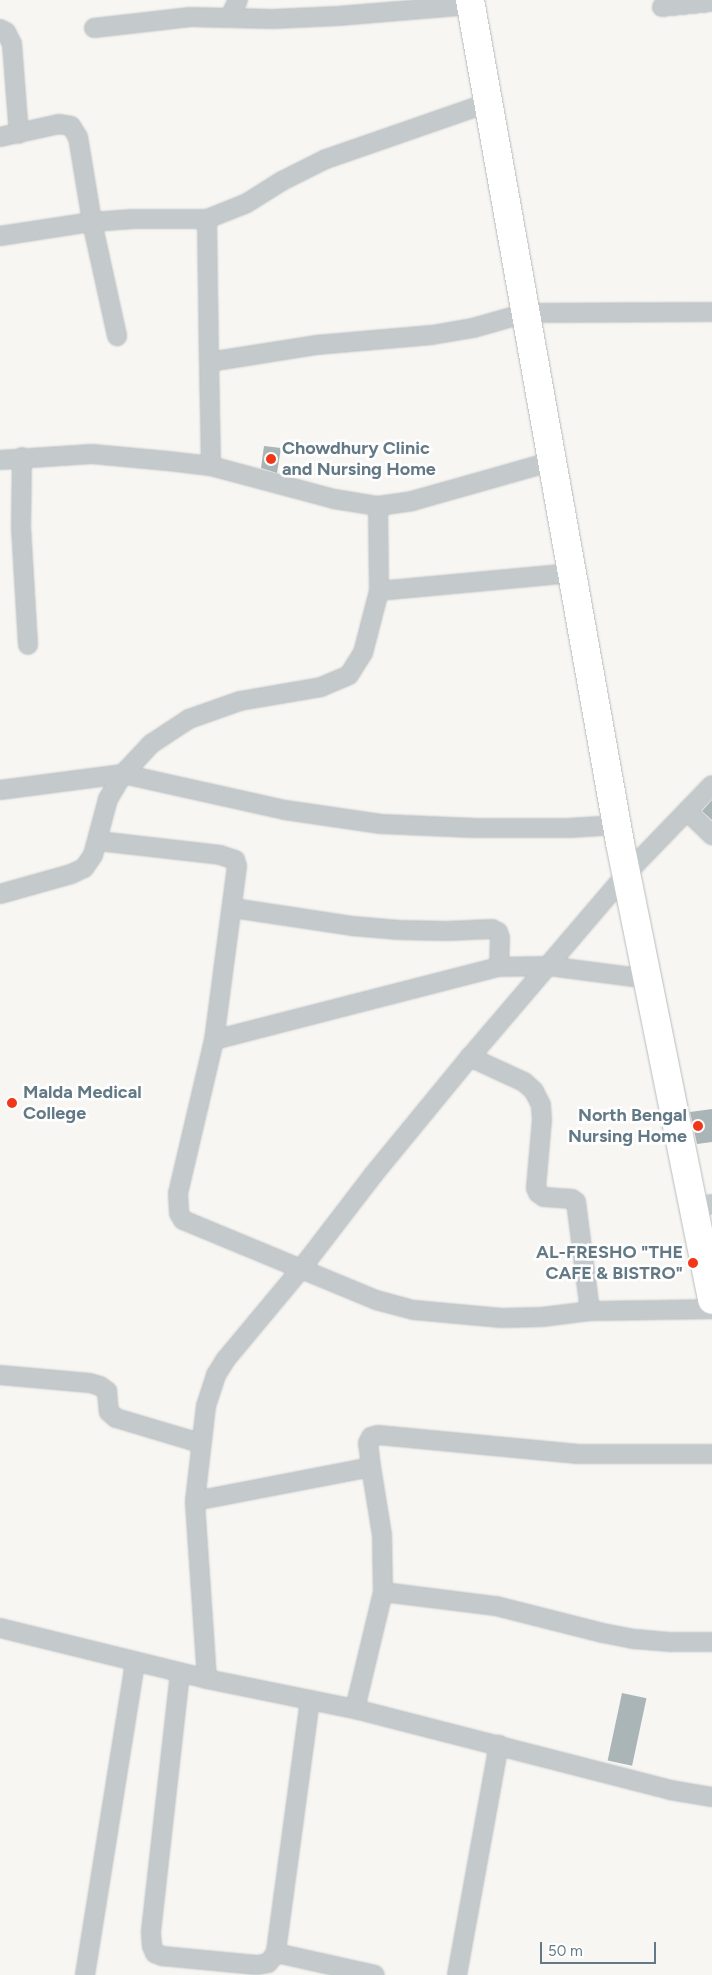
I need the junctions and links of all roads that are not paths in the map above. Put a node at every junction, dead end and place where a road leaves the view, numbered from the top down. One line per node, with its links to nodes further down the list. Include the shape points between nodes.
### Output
1 (238, 0): 5 (street)
2 (471, 2): 5 (street, via 338,16); 8 (main road)
3 (712, 2): 4 (street)
4 (662, 8)
5 (230, 17): 6 (street, via 190,17)
6 (94, 28)
7 (0, 29): 9 (street, via 6,32 12,44)
8 (488, 103): 11 (street, via 326,159 282,180 247,203); 15 (main road)
9 (19, 134): 10 (street); 12 (street, via 59,124 71,126 78,137)
10 (0, 137)
11 (207, 219): 12 (street); 17 (street)
12 (92, 222): 13 (street); 16 (street)
13 (0, 236)
14 (712, 312): 15 (street)
15 (526, 313): 17 (street, via 473,328 432,335 316,345); 20 (main road)
16 (118, 336)
17 (208, 362): 21 (street)
18 (22, 457): 19 (street); 21 (street, via 92,454); 25 (street, via 21,527)
19 (0, 460)
20 (553, 461): 22 (street, via 412,501); 23 (main road)
21 (211, 466): 22 (street, via 334,499)
22 (378, 506): 24 (street)
23 (574, 573): 24 (street); 30 (main road)
24 (379, 591): 26 (street, via 363,653 349,674 321,687 240,701 189,719 151,744)
25 (28, 645)
26 (123, 774): 28 (street); 30 (street, via 285,810 381,824 475,828); 32 (street, via 108,799)
27 (712, 785): 29 (street)
28 (0, 790)
29 (687, 811): 31 (street); 33 (street)
30 (617, 825): 33 (main road)
31 (712, 835)
32 (98, 840): 34 (street, via 84,868); 35 (street, via 229,856 238,866)
33 (627, 874): 36 (street); 38 (main road)
34 (0, 894)
35 (233, 908): 37 (street, via 399,930 492,929 500,938); 39 (street)
36 (548, 966): 37 (street); 38 (street); 40 (street)
37 (499, 967): 39 (street)
38 (648, 979): 41 (main road)
39 (214, 1040): 42 (street, via 178,1193 179,1213 183,1220)
40 (470, 1057): 42 (street); 45 (street, via 524,1082 534,1091 542,1120 536,1188 544,1197 572,1198 576,1202)
41 (703, 1206): 43 (main road)
42 (301, 1269): 45 (street, via 376,1300 414,1310 502,1318); 47 (street, via 216,1375)
43 (712, 1300)
44 (712, 1309): 45 (street)
45 (590, 1311)
46 (0, 1375): 47 (street, via 100,1386 107,1391 109,1412 116,1418)
47 (200, 1443): 50 (street)
48 (712, 1454): 49 (street, via 578,1454 378,1435 371,1437 368,1443)
49 (371, 1467): 50 (street); 51 (street, via 382,1535)
50 (195, 1500): 56 (street)
51 (383, 1592): 53 (street, via 496,1606 635,1639); 58 (street)
52 (0, 1628): 54 (street)
53 (712, 1642)
54 (136, 1663): 55 (street); 62 (street)
55 (180, 1672): 56 (street); 61 (street, via 152,1946 155,1953 162,1956 262,1965)
56 (207, 1679): 57 (street)
57 (310, 1700): 58 (street); 61 (street)
58 (355, 1709): 59 (street)
59 (499, 1745): 60 (street, via 670,1790); 64 (street)
60 (712, 1797)
61 (276, 1953): 63 (street)
62 (85, 1975)
63 (375, 1975)
64 (457, 1975)

